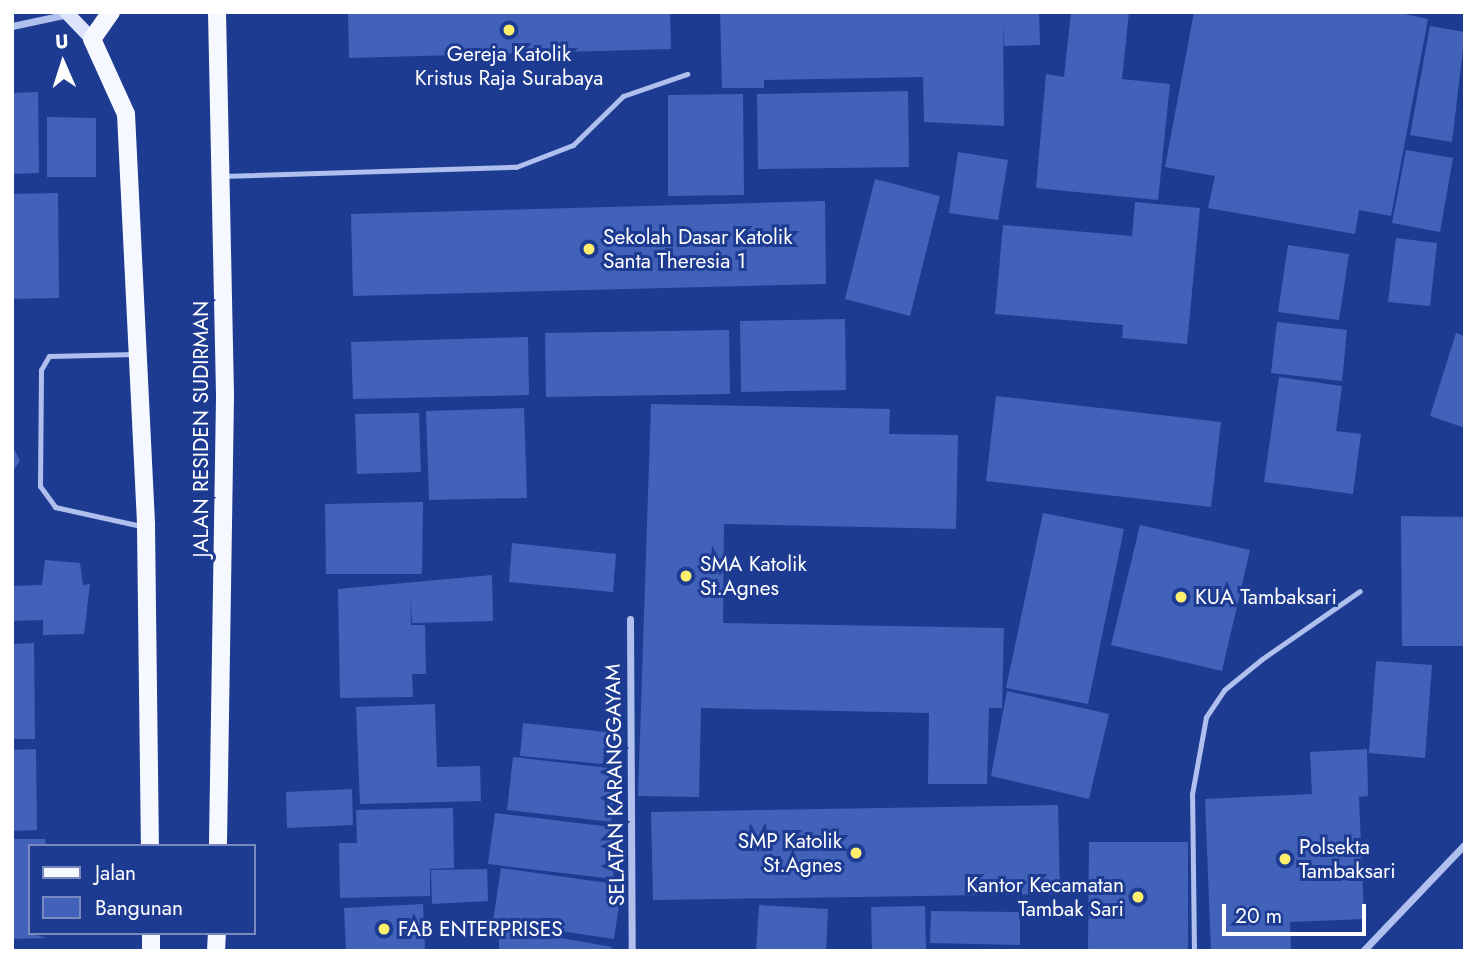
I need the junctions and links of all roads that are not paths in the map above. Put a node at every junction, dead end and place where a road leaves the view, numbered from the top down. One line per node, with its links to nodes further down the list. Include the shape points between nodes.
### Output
1 (111, 12): 5 (main road)
2 (216, 12): 7 (main road, JALAN RESIDEN SUDIRMAN)
3 (67, 13): 4 (street); 5 (main road)
4 (12, 26)
5 (92, 39): 8 (main road, via 126,114)
6 (687, 74): 7 (lane, via 623,96 573,145 516,167)
7 (222, 176): 13 (main road, JALAN RESIDEN SUDIRMAN)
8 (138, 354): 9 (main road); 9 (lane, via 49,356 41,370 40,486 55,507)
9 (146, 526): 12 (main road)
10 (1360, 591): 16 (lane, via 1224,690 1206,717 1192,794)
11 (630, 619): 15 (street, SELATAN KARANGGAYAM)
12 (150, 844)
13 (218, 844)
14 (1465, 844): 17 (street)
15 (632, 951)
16 (1194, 951)
17 (1363, 951)

